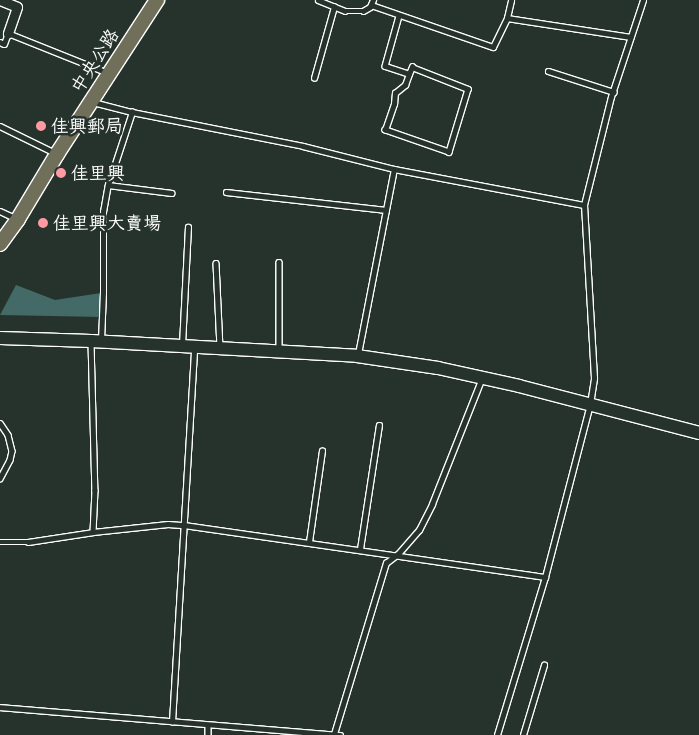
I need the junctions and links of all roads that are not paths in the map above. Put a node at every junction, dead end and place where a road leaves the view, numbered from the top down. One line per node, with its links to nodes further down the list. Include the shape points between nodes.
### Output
1 (0, 0): 10 (street, via 17,7)
2 (157, 0): 14 (main road, 中央公路)
3 (318, 0): 7 (lane)
4 (511, 0): 9 (lane)
5 (643, 0): 11 (lane)
6 (372, 3): 7 (lane, via 363,11); 8 (lane)
7 (334, 7): 16 (lane)
8 (398, 16): 9 (lane, via 493,47); 15 (lane, via 385,66)
9 (507, 18): 11 (lane)
10 (8, 33): 12 (lane, via 4,44); 14 (lane)
11 (630, 38): 17 (lane)
12 (0, 42)
13 (548, 71): 17 (lane)
14 (110, 73): 18 (main road, 中央公路)
15 (409, 74): 15 (lane, via 406,85 395,93 384,130 449,152 468,89 412,67)
16 (314, 78)
17 (614, 92): 26 (lane)
18 (92, 101): 19 (lane); 21 (main road, 中央公路)
19 (132, 112): 22 (lane, via 303,146); 23 (lane)
20 (0, 126): 21 (lane)
21 (57, 154): 29 (main road, 中央公路)
22 (394, 169): 26 (lane); 27 (lane)
23 (108, 185): 25 (lane); 35 (lane, via 102,239 103,292)
24 (226, 192): 27 (lane)
25 (171, 193)
26 (584, 205): 41 (lane, via 594,378)
27 (386, 210): 39 (lane)
28 (0, 211): 29 (lane)
29 (18, 219): 31 (main road, 中央公路)
30 (188, 227): 36 (lane)
31 (0, 244)
32 (279, 262): 38 (lane)
33 (216, 263): 37 (lane)
34 (0, 338): 35 (street)
35 (96, 341): 36 (street); 48 (lane)
36 (188, 347): 37 (street); 47 (lane)
37 (220, 349): 38 (street)
38 (279, 352): 39 (street)
39 (357, 356): 40 (street, via 438,368)
40 (481, 379): 41 (street); 52 (lane, via 432,504 419,530)
41 (590, 404): 44 (street); 53 (lane)
42 (0, 423): 46 (lane, via 8,435 12,451)
43 (379, 425): 51 (lane)
44 (699, 433)
45 (322, 452): 50 (lane)
46 (0, 479)
47 (184, 525): 48 (lane); 50 (lane); 56 (lane)
48 (93, 532): 49 (lane, via 28,542)
49 (0, 542)
50 (309, 542): 51 (lane)
51 (360, 549): 52 (lane)
52 (398, 554): 53 (lane); 58 (lane, via 386,563)
53 (545, 576): 61 (lane)
54 (544, 665): 62 (lane)
55 (0, 707): 56 (lane)
56 (172, 722): 57 (lane)
57 (208, 726): 58 (lane); 59 (lane)
58 (334, 734): 60 (lane)
59 (208, 735)
60 (340, 735)
61 (497, 735)
62 (523, 735)

